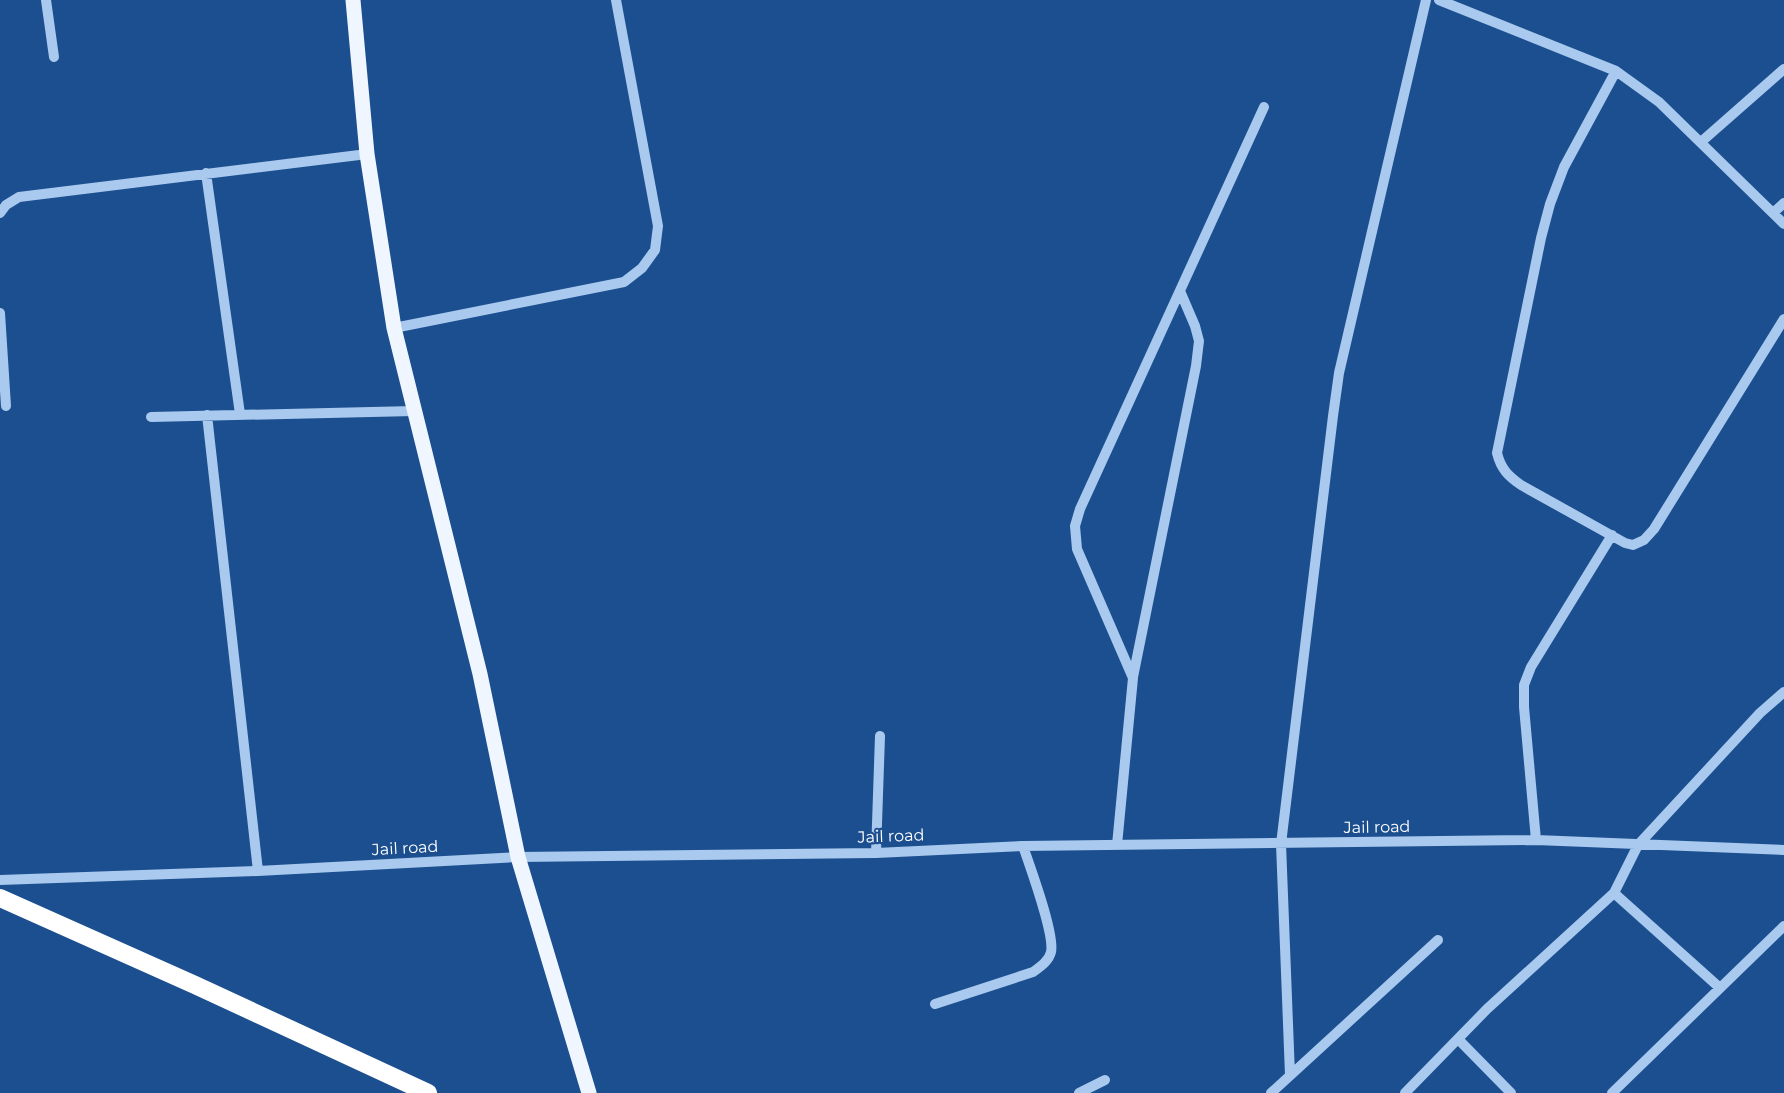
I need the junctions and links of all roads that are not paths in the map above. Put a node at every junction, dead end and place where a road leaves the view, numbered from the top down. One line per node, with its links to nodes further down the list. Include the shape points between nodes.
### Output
1 (46, 0): 6 (street)
2 (353, 0): 11 (main road)
3 (616, 0): 20 (street, via 658,226 655,250 642,268 624,282)
4 (1426, 0): 31 (street, via 1339,373)
5 (1439, 0): 8 (street)
6 (54, 57)
7 (1784, 69): 10 (street)
8 (1616, 71): 10 (street, via 1659,102); 26 (street, via 1564,167 1550,204 1497,453 1507,475 1521,485)
9 (1264, 107): 17 (street)
10 (1701, 142): 15 (street)
11 (367, 154): 12 (street); 20 (main road)
12 (206, 173): 14 (street, via 19,197); 23 (street)
13 (1784, 203): 15 (street)
14 (0, 213)
15 (1773, 213): 16 (street)
16 (1784, 224)
17 (1180, 291): 27 (street, via 1196,326 1196,366); 27 (street, via 1080,509 1076,526 1077,549)
18 (0, 313): 21 (street)
19 (1784, 320): 26 (street, via 1654,529 1633,545)
20 (394, 328): 22 (main road)
21 (6, 406)
22 (414, 411): 23 (street); 37 (main road, via 460,588)
23 (240, 414): 24 (street)
24 (207, 415): 25 (street); 38 (street)
25 (151, 417)
26 (1612, 535): 30 (street, via 1524,685)
27 (1133, 678): 32 (street)
28 (1784, 692): 33 (street)
29 (880, 736): 36 (street)
30 (1536, 840): 31 (street, Jail road); 33 (street, Jail road)
31 (1281, 844): 32 (street, Jail road); 47 (street)
32 (1117, 845): 34 (street, Jail road)
33 (1638, 845): 35 (street, Jail road); 40 (street)
34 (1023, 846): 36 (street, Jail road); 45 (street, via 1051,936 1051,952 1046,962 1033,972)
35 (1784, 850)
36 (876, 853): 37 (street, Jail road)
37 (518, 856): 38 (street, Jail road); 50 (main road)
38 (258, 871): 39 (street, Jail road)
39 (0, 880)
40 (1614, 893): 44 (street); 46 (street)
41 (0, 898): 49 (highway)
42 (1784, 926): 44 (street)
43 (1438, 940): 47 (street)
44 (1720, 988): 55 (street)
45 (935, 1004)
46 (1458, 1039): 53 (street); 54 (street)
47 (1290, 1075): 52 (street)
48 (1104, 1080): 51 (street)
49 (428, 1093)
50 (589, 1093)
51 (1079, 1093)
52 (1271, 1093)
53 (1405, 1093)
54 (1511, 1093)
55 (1612, 1093)

